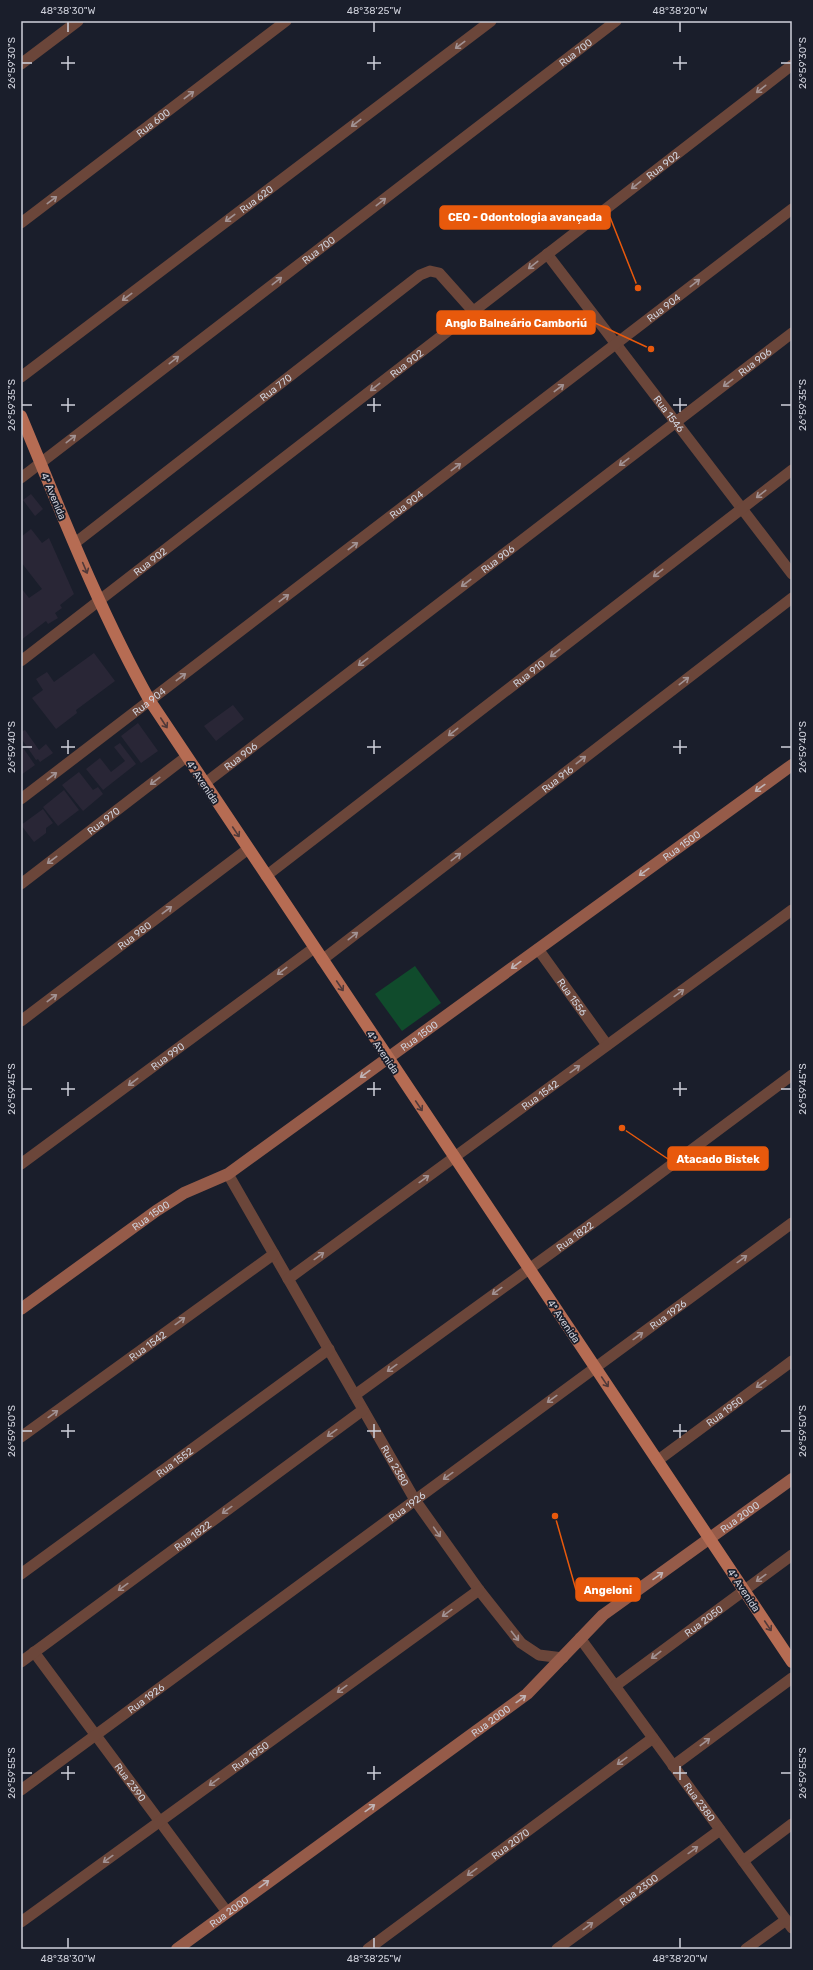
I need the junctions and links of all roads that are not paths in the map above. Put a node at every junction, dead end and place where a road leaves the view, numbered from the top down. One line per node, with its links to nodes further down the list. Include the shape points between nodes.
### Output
1 (78, 21): 5 (street)
2 (286, 21): 8 (street, Rua 600, one-way to 2)
3 (491, 21): 13 (street, Rua 620, one-way to 13)
4 (616, 21): 16 (street, Rua 700, one-way to 4)
5 (21, 64)
6 (792, 66): 9 (street, Rua 902, one-way to 9)
7 (792, 209): 12 (street, Rua 904, one-way to 7)
8 (21, 223)
9 (547, 254): 10 (street, Rua 902, one-way to 10); 12 (street, Rua 1546)
10 (473, 311): 20 (street, Rua 770, via 439,273 430,271 420,275); 23 (street, Rua 902, one-way to 23)
11 (792, 334): 15 (street, Rua 906, one-way to 15)
12 (617, 344): 15 (street, Rua 1546); 25 (street, Rua 904, one-way to 12)
13 (21, 377)
14 (21, 416): 16 (main road, 4ª Avenida)
15 (676, 422): 19 (street, Rua 1546); 28 (street, Rua 906, one-way to 28)
16 (40, 463): 18 (street, Rua 700); 20 (main road, 4ª Avenida)
17 (792, 470): 19 (street, Rua 910, one-way to 19)
18 (21, 478)
19 (742, 508): 21 (street, Rua 1546); 31 (street, Rua 910, one-way to 31)
20 (75, 543): 23 (main road, 4ª Avenida, one-way to 23)
21 (792, 574)
22 (792, 598): 36 (street, Rua 916, one-way to 22)
23 (99, 601): 24 (street, Rua 902); 25 (main road, 4ª Avenida)
24 (21, 661)
25 (150, 701): 26 (main road, 4ª Avenida, one-way to 26); 29 (street, Rua 904, one-way to 25)
26 (186, 757): 28 (main road, 4ª Avenida); 32 (street, Rua 970, one-way to 32)
27 (792, 765): 35 (street, Rua 1500, one-way to 35)
28 (204, 784): 30 (main road, 4ª Avenida, one-way to 30)
29 (21, 799)
30 (248, 849): 31 (main road, 4ª Avenida); 37 (street, Rua 980, one-way to 30)
31 (266, 876): 34 (main road, 4ª Avenida)
32 (21, 884)
33 (792, 910): 38 (street, Rua 1542, one-way to 33)
34 (314, 948): 36 (main road, 4ª Avenida); 42 (street, Rua 990, one-way to 42)
35 (538, 949): 38 (street, Rua 1556); 39 (street, Rua 1500, one-way to 39)
36 (322, 960): 39 (main road, 4ª Avenida, one-way to 39)
37 (21, 1021)
38 (607, 1045): 41 (street, Rua 1542, one-way to 38)
39 (387, 1058): 41 (main road, 4ª Avenida, one-way to 41); 43 (street, Rua 1500, one-way to 43)
40 (792, 1075): 46 (street, Rua 1822)
41 (454, 1157): 46 (main road, 4ª Avenida); 47 (street, Rua 1542, one-way to 41)
42 (21, 1164)
43 (228, 1174): 45 (street, Rua 2380); 48 (street, Rua 1500, via 184,1193 156,1211)
44 (792, 1223): 51 (street, Rua 1926, one-way to 44)
45 (274, 1254): 47 (street, Rua 2380); 54 (street, Rua 1542, one-way to 45)
46 (529, 1268): 51 (main road, 4ª Avenida); 52 (street, Rua 1822, one-way to 52)
47 (288, 1279): 49 (street, Rua 2380)
48 (21, 1310)
49 (328, 1349): 52 (street, Rua 2380); 60 (street, Rua 1552)
50 (792, 1361): 55 (street, Rua 1950, one-way to 55)
51 (595, 1368): 55 (main road, 4ª Avenida, one-way to 55); 57 (street, Rua 1926, one-way to 57)
52 (355, 1395): 53 (street, Rua 2380)
53 (363, 1410): 57 (street, Rua 2380); 64 (street, Rua 1822, one-way to 64)
54 (21, 1437)
55 (657, 1460): 58 (main road, 4ª Avenida)
56 (792, 1479): 58 (street, Rua 2000)
57 (415, 1500): 61 (street, Rua 2380, one-way to 61); 70 (street, Rua 1926)
58 (710, 1539): 62 (main road, 4ª Avenida); 63 (street, Rua 2000, one-way to 58, via 603,1615)
59 (792, 1555): 62 (street, Rua 2050, one-way to 62)
60 (21, 1574)
61 (478, 1590): 65 (street, Rua 2380, one-way to 65, via 521,1644 538,1655); 74 (street, Rua 1950, one-way to 74)
62 (744, 1590): 67 (main road, 4ª Avenida, one-way to 67); 69 (street, Rua 2050, one-way to 69)
63 (580, 1638): 65 (street, Rua 2000); 69 (street, Rua 2380)
64 (34, 1652): 66 (street, Rua 1822); 70 (street, Rua 2390)
65 (563, 1658): 78 (street, Rua 2000, one-way to 65, via 527,1694)
66 (21, 1662)
67 (792, 1662)
68 (792, 1678): 72 (street, one-way to 68)
69 (615, 1686): 71 (street, Rua 2380)
70 (96, 1735): 73 (street, Rua 1926); 74 (street, Rua 2390)
71 (653, 1738): 72 (street, Rua 2380); 82 (street, Rua 2070, one-way to 82)
72 (673, 1766): 76 (street, Rua 2380)
73 (21, 1790)
74 (160, 1822): 78 (street, Rua 2390); 79 (street, Rua 1950, one-way to 79)
75 (792, 1824): 77 (street)
76 (720, 1830): 77 (street, Rua 2380); 83 (street, Rua 2300, one-way to 76)
77 (743, 1861): 80 (street, Rua 2380)
78 (227, 1912): 81 (street, Rua 2000)
79 (21, 1922)
80 (789, 1924): 84 (street)
81 (177, 1949)
82 (368, 1949)
83 (557, 1949)
84 (746, 1949)

